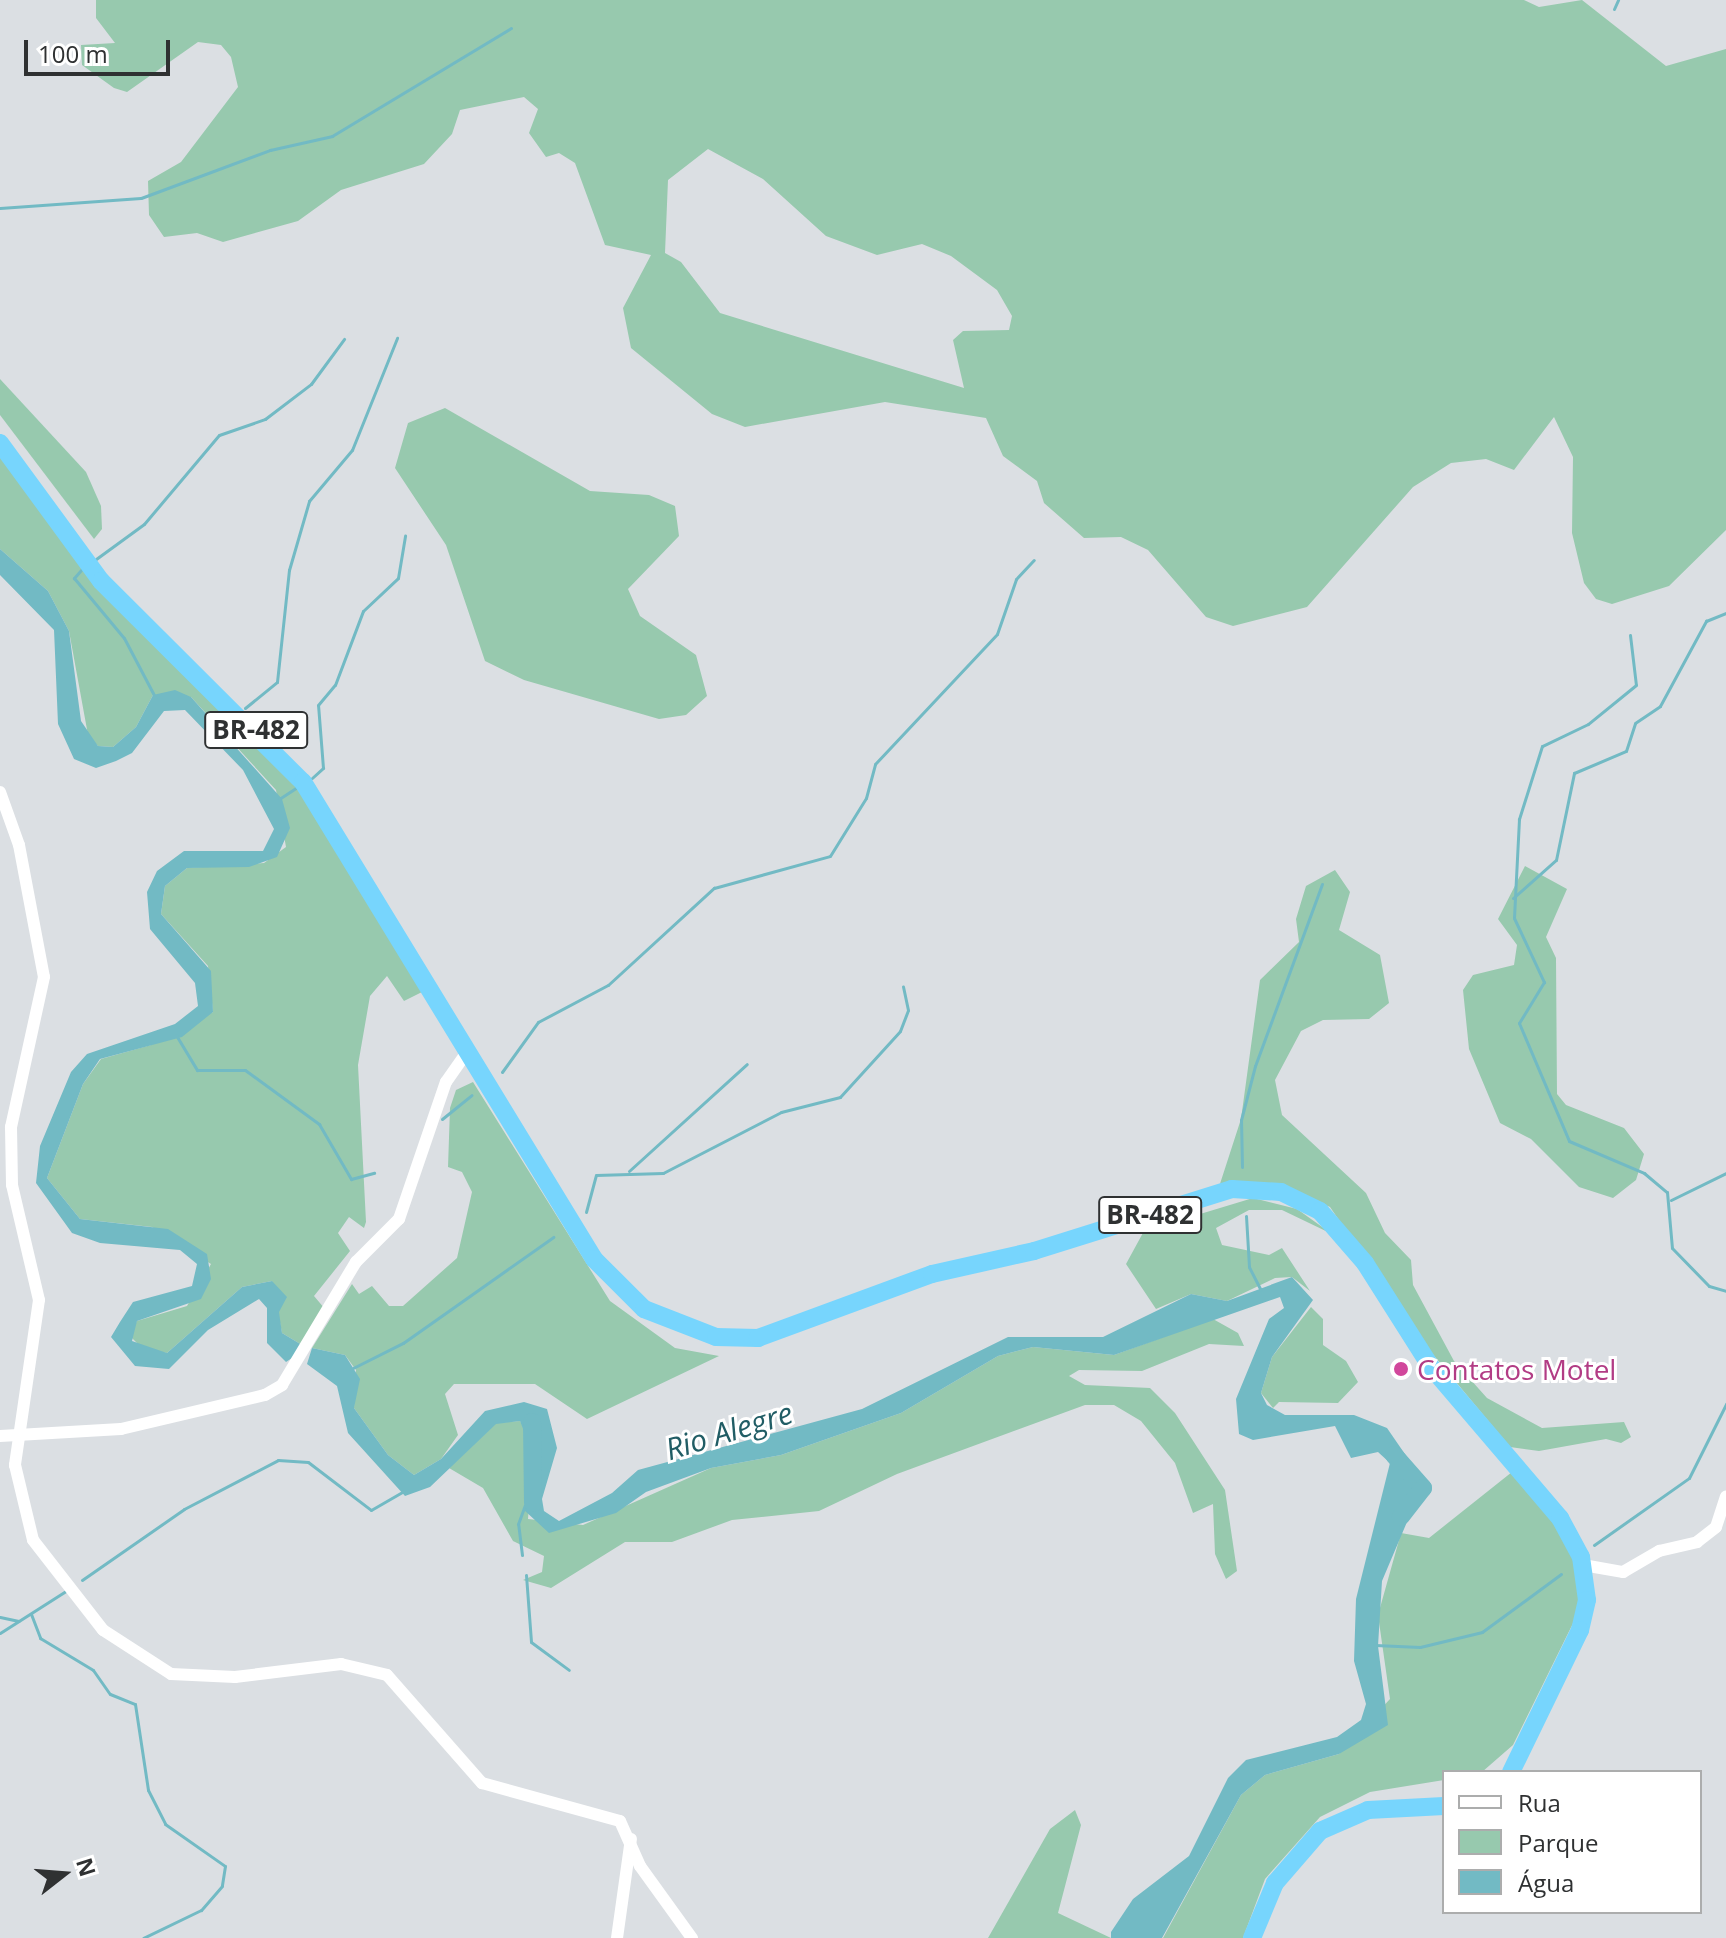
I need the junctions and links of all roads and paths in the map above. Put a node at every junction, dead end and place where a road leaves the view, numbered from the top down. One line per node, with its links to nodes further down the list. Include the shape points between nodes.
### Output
1 (0, 443): 3 (highway, BR-482, via 101,581 303,782)
2 (0, 792): 5 (street, via 19,845 44,977 11,1127 12,1185 39,1300)
3 (468, 1051): 5 (street, via 446,1082 399,1219 356,1262 297,1362 265,1395 121,1429); 7 (highway, BR-482, via 594,1259 644,1309 716,1337 785,1333 932,1274 1034,1251 1232,1189 1299,1199 1345,1235 1431,1367 1560,1518)
4 (0, 1436): 5 (street)
5 (18, 1437): 10 (street, via 18,1494 38,1548 103,1630 157,1667 210,1678 341,1664 374,1668 402,1688 482,1783 611,1815)
6 (1726, 1497): 7 (street, via 1716,1527 1697,1542 1659,1551 1623,1572)
7 (1583, 1565): 8 (highway, BR-482, via 1587,1600 1580,1630)
8 (1512, 1770)
9 (1442, 1806): 15 (highway, via 1368,1810 1320,1831 1275,1883)
10 (632, 1835): 11 (street); 12 (street)
11 (644, 1871): 12 (street); 14 (street)
12 (624, 1878): 13 (street)
13 (617, 1938)
14 (692, 1938)
15 (1252, 1938)

